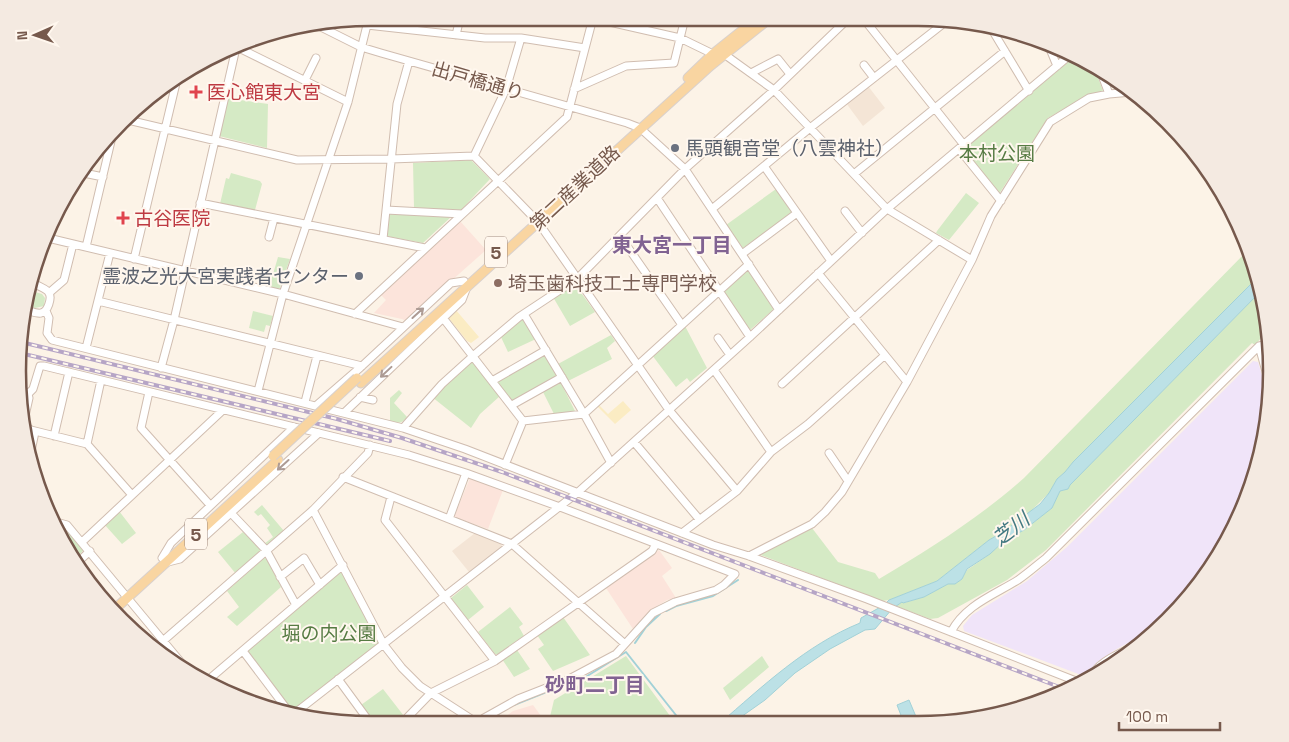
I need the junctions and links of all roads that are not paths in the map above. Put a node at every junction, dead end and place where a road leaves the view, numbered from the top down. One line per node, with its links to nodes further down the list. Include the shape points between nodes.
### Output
1 (366, 26): 18 (street)
2 (375, 26): 14 (street)
3 (458, 26): 14 (street)
4 (591, 26): 19 (street)
5 (629, 26): 12 (street)
6 (683, 26): 17 (street)
7 (748, 26): 24 (main road, 第二産業道路 / 5)
8 (760, 26): 25 (main road, 第二産業道路 / 5)
9 (841, 26): 33 (street)
10 (869, 26): 28 (street)
11 (939, 27): 28 (street)
12 (638, 28): 17 (street)
13 (325, 29): 18 (street, 出戸橋通り)
14 (456, 35): 16 (street)
15 (995, 35): 21 (street)
16 (522, 38): 19 (street); 38 (street)
17 (680, 38): 24 (street); 39 (street, via 674,63 626,66)
18 (361, 47): 29 (street, 出戸橋通り); 44 (street)
19 (585, 48): 39 (street)
20 (242, 51): 35 (street)
21 (1004, 51): 41 (street); 46 (street)
22 (1052, 53): 31 (street)
23 (235, 54): 51 (street)
24 (713, 54): 25 (street); 48 (main road, 第二産業道路 / 5)
25 (724, 54): 32 (street); 48 (main road, 第二産業道路 / 5)
26 (316, 58): 35 (street)
27 (1065, 59): 31 (street)
28 (897, 60): 34 (street); 46 (street)
29 (409, 61): 38 (street, 出戸橋通り); 55 (street, via 397,104)
30 (864, 65): 34 (street)
31 (1057, 66): 41 (street)
32 (751, 73): 33 (street, via 778,59); 40 (street)
33 (790, 74): 40 (street)
34 (874, 78): 49 (street)
35 (305, 80): 44 (street)
36 (1104, 80): 43 (street)
37 (175, 87): 50 (street)
38 (506, 89): 45 (street, 出戸橋通り); 54 (street)
39 (574, 89): 45 (street)
40 (774, 90): 49 (street); 58 (street)
41 (1029, 92): 53 (street)
42 (1122, 93): 43 (street)
43 (1109, 94): 64 (street, via 1088,98 1050,122)
44 (348, 102): 56 (street)
45 (569, 106): 48 (street, 出戸橋通り); 62 (street, via 567,117)
46 (935, 108): 53 (street); 60 (street)
47 (133, 121): 50 (street)
48 (638, 127): 58 (street); 73 (main road, 第二産業道路 / 5)
49 (810, 128): 57 (street); 60 (street)
50 (165, 130): 51 (street); 86 (street)
51 (214, 142): 56 (street, via 297,160); 65 (street)
52 (110, 146): 61 (street)
53 (961, 147): 64 (street); 67 (street)
54 (474, 156): 55 (street); 62 (street)
55 (391, 159): 56 (street); 68 (street)
56 (328, 160): 74 (street)
57 (764, 166): 66 (street); 70 (street)
58 (685, 170): 63 (street); 66 (street)
59 (88, 174): 61 (street)
60 (854, 174): 67 (street)
61 (103, 177): 82 (street)
62 (498, 180): 71 (street); 73 (street)
63 (657, 198): 77 (street); 97 (street)
64 (1001, 201): 87 (street)
65 (200, 203): 72 (street); 90 (street)
66 (712, 209): 85 (street)
67 (887, 209): 75 (street); 80 (street)
68 (386, 210): 71 (street); 79 (street)
69 (845, 212): 75 (street)
70 (797, 213): 85 (street); 88 (street)
71 (462, 214): 83 (street)
72 (274, 218): 74 (street); 76 (street)
73 (536, 220): 92 (street); 93 (main road, 第二産業道路 / 5)
74 (306, 225): 79 (street); 99 (street)
75 (862, 233): 88 (street)
76 (269, 236)
77 (620, 236): 92 (street); 109 (street)
78 (52, 239): 81 (street)
79 (383, 239): 83 (street)
80 (939, 240): 87 (street); 107 (street)
81 (73, 244): 82 (street); 98 (street, via 64,280)
82 (86, 247): 84 (street)
83 (425, 248): 104 (street)
84 (110, 253): 86 (street); 100 (street)
85 (742, 254): 89 (street)
86 (134, 259): 90 (street)
87 (972, 260): 130 (street)
88 (831, 261): 91 (street)
89 (748, 264): 97 (street); 101 (street)
90 (185, 272): 99 (street); 108 (street)
91 (818, 273): 101 (street); 107 (street)
92 (578, 278): 105 (street); 122 (street)
93 (466, 284): 106 (street, via 462,300); 110 (street, one-way to 93, via 451,283); 183 (main road, 第二産業道路 / 5, bridge)
94 (37, 286): 96 (street)
95 (37, 287): 96 (street)
96 (40, 288): 98 (street)
97 (719, 290): 109 (street); 111 (street)
98 (50, 293): 102 (street)
99 (283, 294): 104 (street); 113 (street)
100 (98, 301): 108 (street); 115 (street)
101 (779, 310): 111 (street)
102 (46, 311): 103 (street, via 41,314); 115 (street, via 49,338)
103 (32, 312)
104 (355, 314): 110 (street)
105 (524, 314): 116 (street); 120 (street)
106 (443, 318): 120 (street); 135 (street, one-way to 135)
107 (854, 318): 118 (street); 131 (street)
108 (174, 320): 113 (street); 124 (street)
109 (682, 325): 122 (street)
110 (403, 327): 123 (street)
111 (750, 337): 117 (street)
112 (718, 338): 117 (street)
113 (270, 344): 119 (street); 132 (street)
114 (1259, 346): 121 (street); 193 (street, via 1046,558 970,609)
115 (86, 348): 124 (street)
116 (546, 350): 127 (street); 129 (street)
117 (730, 355): 125 (street)
118 (885, 355): 130 (street); 156 (street, via 808,424)
119 (317, 356): 123 (street); 137 (street)
120 (473, 356): 129 (street); 147 (street, via 442,384)
121 (1262, 359)
122 (638, 365): 142 (street); 144 (street)
123 (362, 366): 139 (street)
124 (162, 368): 132 (street)
125 (714, 370): 142 (street); 156 (street)
126 (69, 372): 128 (street); 134 (street, via 40,366 34,389); 151 (street)
127 (562, 377): 140 (street); 144 (street)
128 (101, 380): 133 (street); 154 (street)
129 (492, 380): 140 (street)
130 (907, 382): 163 (street)
131 (782, 384)
132 (258, 391): 137 (street)
133 (149, 392): 141 (street); 158 (street, via 140,428)
134 (28, 394): 138 (street)
135 (360, 397): 136 (street); 143 (street)
136 (373, 400)
137 (305, 402): 139 (street)
138 (28, 403)
139 (318, 405): 143 (street)
140 (512, 405): 145 (street)
141 (223, 410): 146 (street); 158 (street)
142 (669, 410): 153 (street); 164 (street)
143 (345, 412): 147 (street)
144 (584, 414): 145 (street); 159 (street)
145 (522, 420): 160 (street)
146 (294, 427): 150 (street); 168 (street)
147 (403, 428): 160 (street)
148 (32, 431): 149 (street)
149 (35, 432): 151 (street); 152 (street)
150 (320, 433): 155 (street); 171 (street, one-way to 171)
151 (54, 436): 154 (street)
152 (33, 440)
153 (634, 442): 159 (street); 173 (street)
154 (87, 444): 166 (street)
155 (370, 445): 161 (street); 162 (street, via 368,453)
156 (770, 452): 164 (street)
157 (830, 453): 163 (street)
158 (170, 460): 166 (street); 168 (street)
159 (611, 463): 165 (street)
160 (505, 465): 165 (street)
161 (466, 473): 169 (street); 172 (street)
162 (343, 477): 167 (street); 170 (street)
163 (848, 480): 181 (street, via 842,492 812,524)
164 (737, 490): 173 (street)
165 (577, 493): 169 (street); 175 (street)
166 (132, 495): 176 (street)
167 (391, 497): 172 (street); 188 (street, via 385,520)
168 (210, 506): 183 (street, via 171,543)
169 (560, 507): 177 (street); 178 (street)
170 (313, 510): 179 (street); 184 (street)
171 (230, 512): 179 (street); 183 (street, via 180,559)
172 (449, 519): 177 (street)
173 (699, 520): 175 (street)
174 (62, 524): 176 (street)
175 (682, 533): 181 (street)
176 (82, 542): 180 (street)
177 (512, 544): 188 (street); 190 (street)
178 (656, 544): 190 (street, via 652,551); 196 (street, via 735,574 716,590 675,602 653,613)
179 (266, 550): 185 (street); 194 (street)
180 (90, 551): 182 (street); 187 (street)
181 (749, 556): 193 (street)
182 (81, 559)
183 (164, 560): 187 (main road, 5)
184 (343, 565): 186 (street); 197 (street)
185 (280, 577): 186 (street, via 304,558); 192 (street)
186 (320, 585): 192 (street)
187 (126, 595): 189 (main road, 5); 191 (main road, 5); 194 (street)
188 (444, 597): 197 (street); 200 (street)
189 (116, 602)
190 (578, 603): 196 (street); 200 (street)
191 (118, 605)
192 (296, 605): 198 (street)
193 (951, 632): 202 (street)
194 (163, 641): 195 (street); 199 (street)
195 (160, 644)
196 (625, 644): 210 (street, via 616,654 569,679 518,699)
197 (384, 645): 203 (street); 204 (street, via 410,677)
198 (243, 651): 201 (street); 205 (street)
199 (175, 655)
200 (495, 661): 204 (street)
201 (212, 677)
202 (1072, 679)
203 (338, 680): 206 (street); 207 (street)
204 (431, 693): 208 (street); 209 (street)
205 (283, 704)
206 (300, 708)
207 (365, 716)
208 (409, 716)
209 (466, 716)
210 (491, 716)

